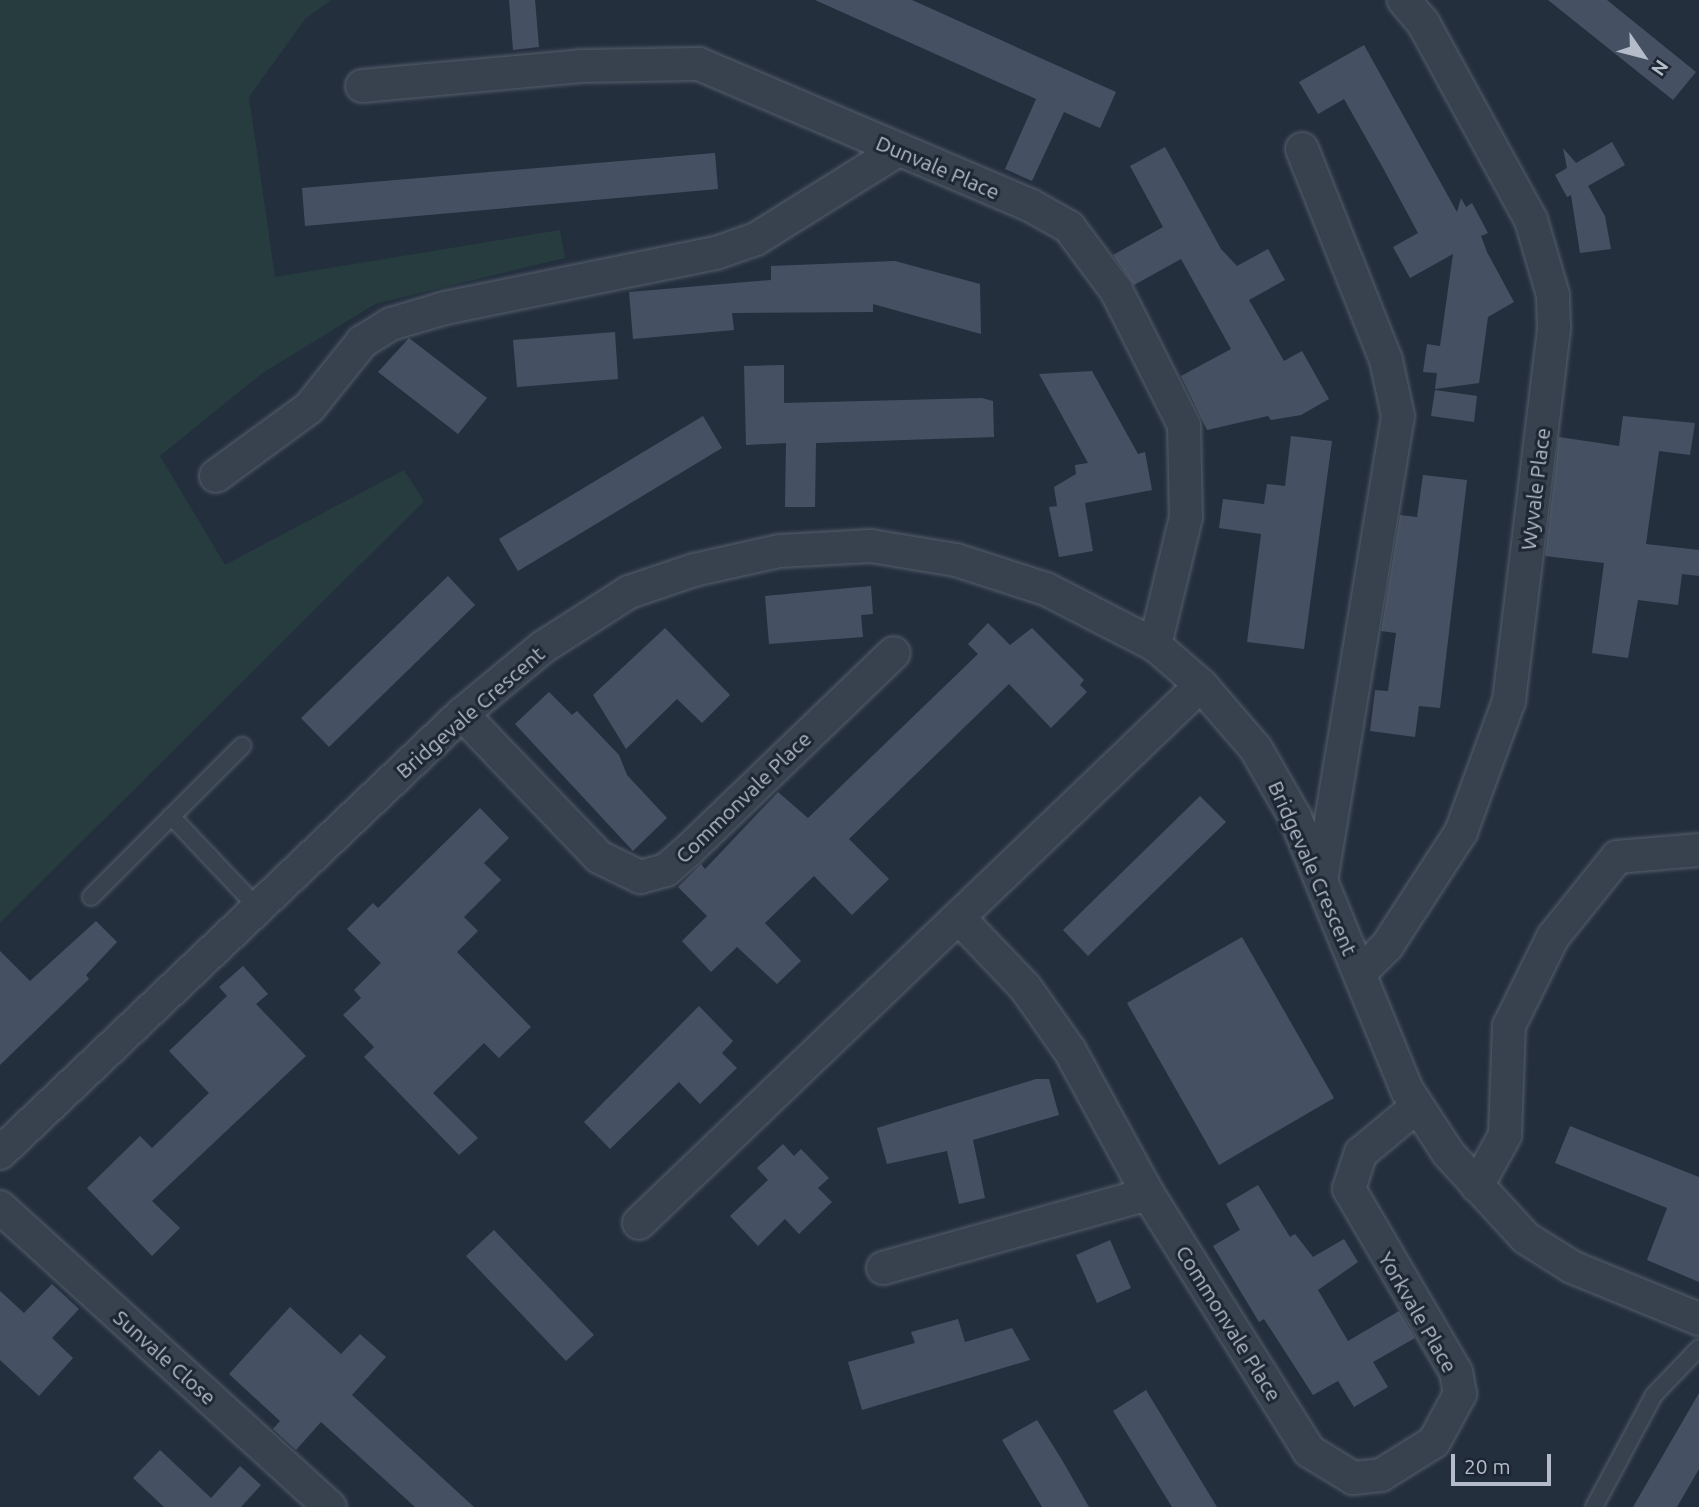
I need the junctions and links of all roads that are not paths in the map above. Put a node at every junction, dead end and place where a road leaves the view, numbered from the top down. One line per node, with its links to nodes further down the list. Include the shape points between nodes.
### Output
1 (1404, 0): 17 (street, Wyvale Place, via 1423,23 1531,220 1553,295 1554,328 1509,701 1461,832 1387,946)
2 (362, 86): 4 (street, Dunvale Place, via 581,66 699,64)
3 (1302, 149): 13 (street, via 1386,360 1398,416)
4 (897, 151): 5 (street, via 756,239 716,253 445,308 391,324 362,342 309,408); 6 (street, Dunvale Place, via 1030,205 1069,227 1111,281 1166,382 1184,425 1186,517)
5 (216, 476)
6 (1155, 645): 8 (street, Bridgevale Crescent); 9 (street, Bridgevale Crescent, via 1046,589 956,560 871,547 780,551 694,570 629,593 543,647)
7 (894, 653): 9 (street, Commonvale Place, via 666,870 640,877 599,857)
8 (1201, 685): 13 (street, Bridgevale Crescent, via 1256,749); 16 (street)
9 (462, 714): 15 (street, Bridgevale Crescent)
10 (242, 746): 11 (lane)
11 (171, 816): 14 (lane); 15 (lane)
12 (1695, 849): 20 (street, via 1617,857 1553,937 1509,1026 1505,1135)
13 (1321, 879): 17 (street, Bridgevale Crescent)
14 (90, 897)
15 (258, 908): 19 (street, Bridgevale Crescent)
16 (959, 918): 21 (street, Commonvale Place, via 1053,1025); 23 (street)
17 (1360, 973): 18 (street, Bridgevale Crescent)
18 (1415, 1108): 20 (street, Bridgevale Crescent); 27 (street, Yorkvale Place, via 1361,1153 1349,1189 1456,1372 1460,1394 1434,1442 1381,1475 1353,1478)
19 (0, 1153)
20 (1477, 1186): 25 (street, Bridgevale Crescent, via 1526,1238 1572,1267)
21 (1149, 1194): 24 (street); 27 (street, Commonvale Place)
22 (0, 1207): 28 (street, Sunvale Close)
23 (639, 1223)
24 (883, 1268)
25 (1699, 1319)
26 (1699, 1348): 29 (lane, via 1654,1395)
27 (1309, 1451)
28 (330, 1507)
29 (1594, 1507)

